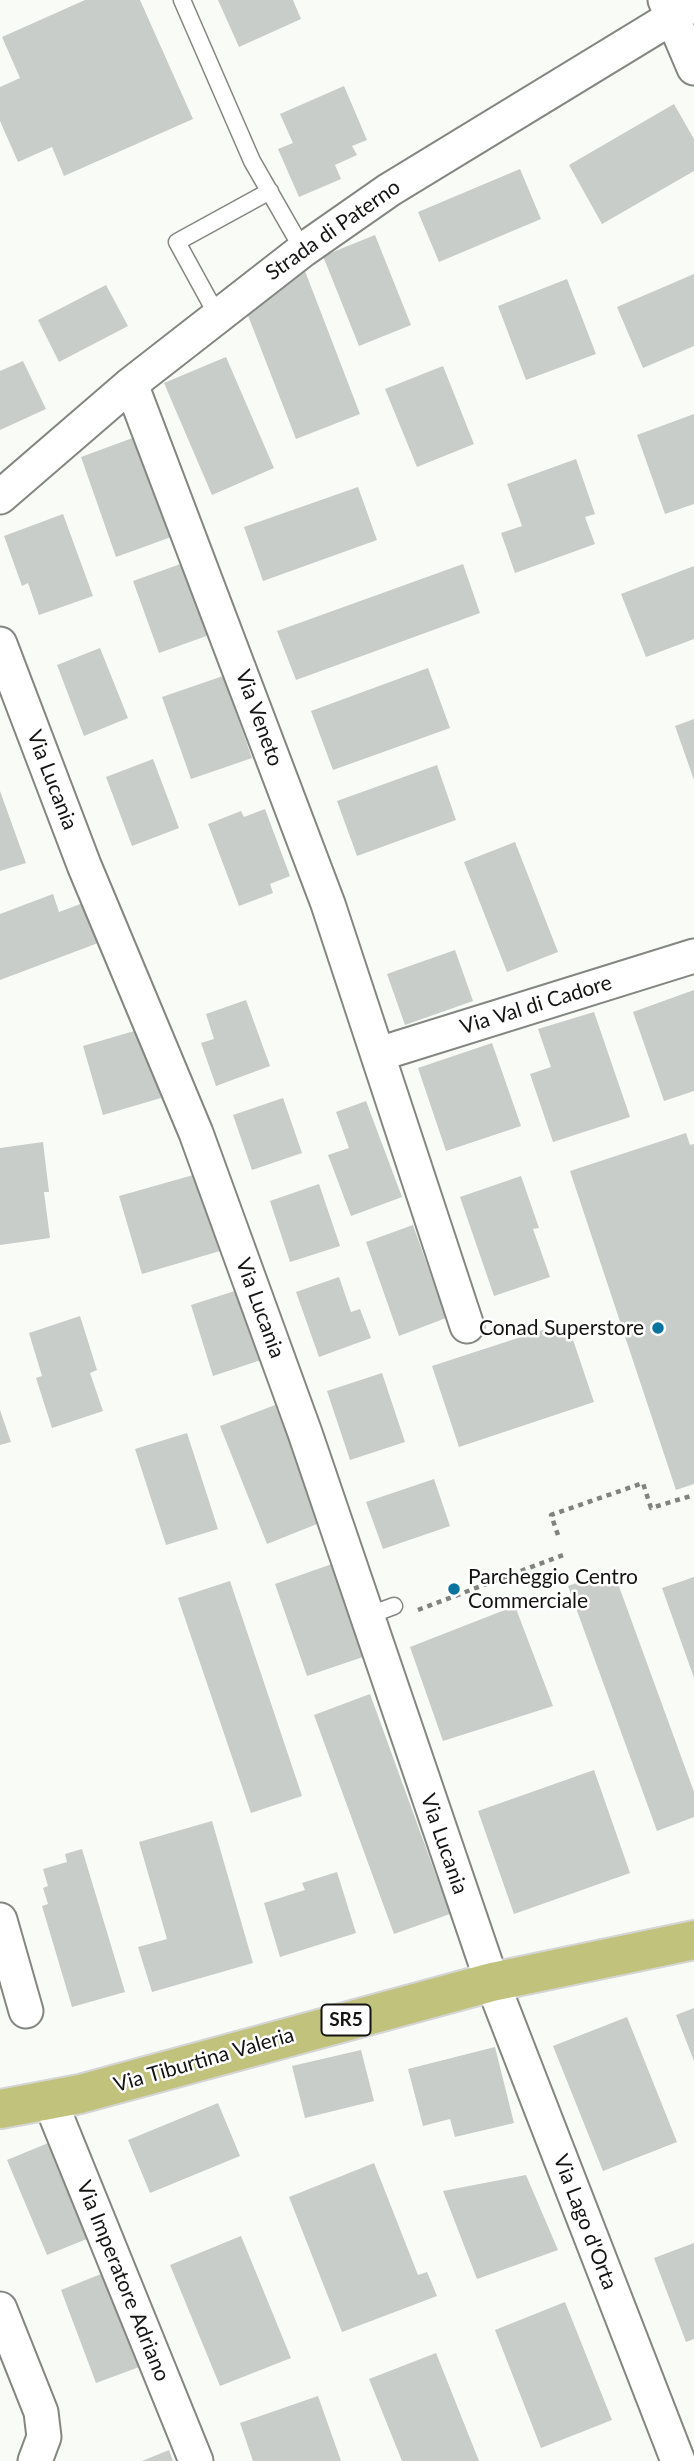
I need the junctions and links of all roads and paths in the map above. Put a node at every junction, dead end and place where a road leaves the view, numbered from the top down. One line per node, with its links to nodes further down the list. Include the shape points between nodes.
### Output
1 (182, 0): 4 (lane, via 252,161)
2 (677, 6): 3 (street); 5 (street, Strada di Paterno)
3 (694, 68)
4 (270, 191): 5 (lane); 6 (lane, via 177,242)
5 (303, 250): 6 (street, Strada di Paterno)
6 (217, 315): 7 (street, Strada di Paterno)
7 (131, 384): 8 (street, Strada di Paterno); 11 (street, Via Veneto, via 290,802)
8 (0, 497)
9 (0, 644): 19 (street, Via Lucania, via 84,865 196,1133 305,1433 380,1611)
10 (694, 956): 11 (street, Via Val di Cadore)
11 (379, 1054): 12 (street, Via Veneto)
12 (467, 1326)
13 (694, 1495): 14 (path, via 651,1508 642,1483 551,1515)
14 (558, 1535)
15 (563, 1555): 16 (path)
16 (410, 1613)
17 (0, 1920): 20 (street)
18 (694, 1940): 19 (main road, Via Tiburtina Valeria / SR5)
19 (492, 1982): 21 (main road, Via Tiburtina Valeria / SR5); 26 (street, Via Lago d'Orta)
20 (26, 2011)
21 (50, 2101): 22 (main road, Via Tiburtina Valeria / SR5); 25 (street, Via Imperatore Adriano)
22 (0, 2109)
23 (0, 2309): 24 (street, via 41,2412 44,2437)
24 (35, 2461)
25 (196, 2461)
26 (678, 2461)

